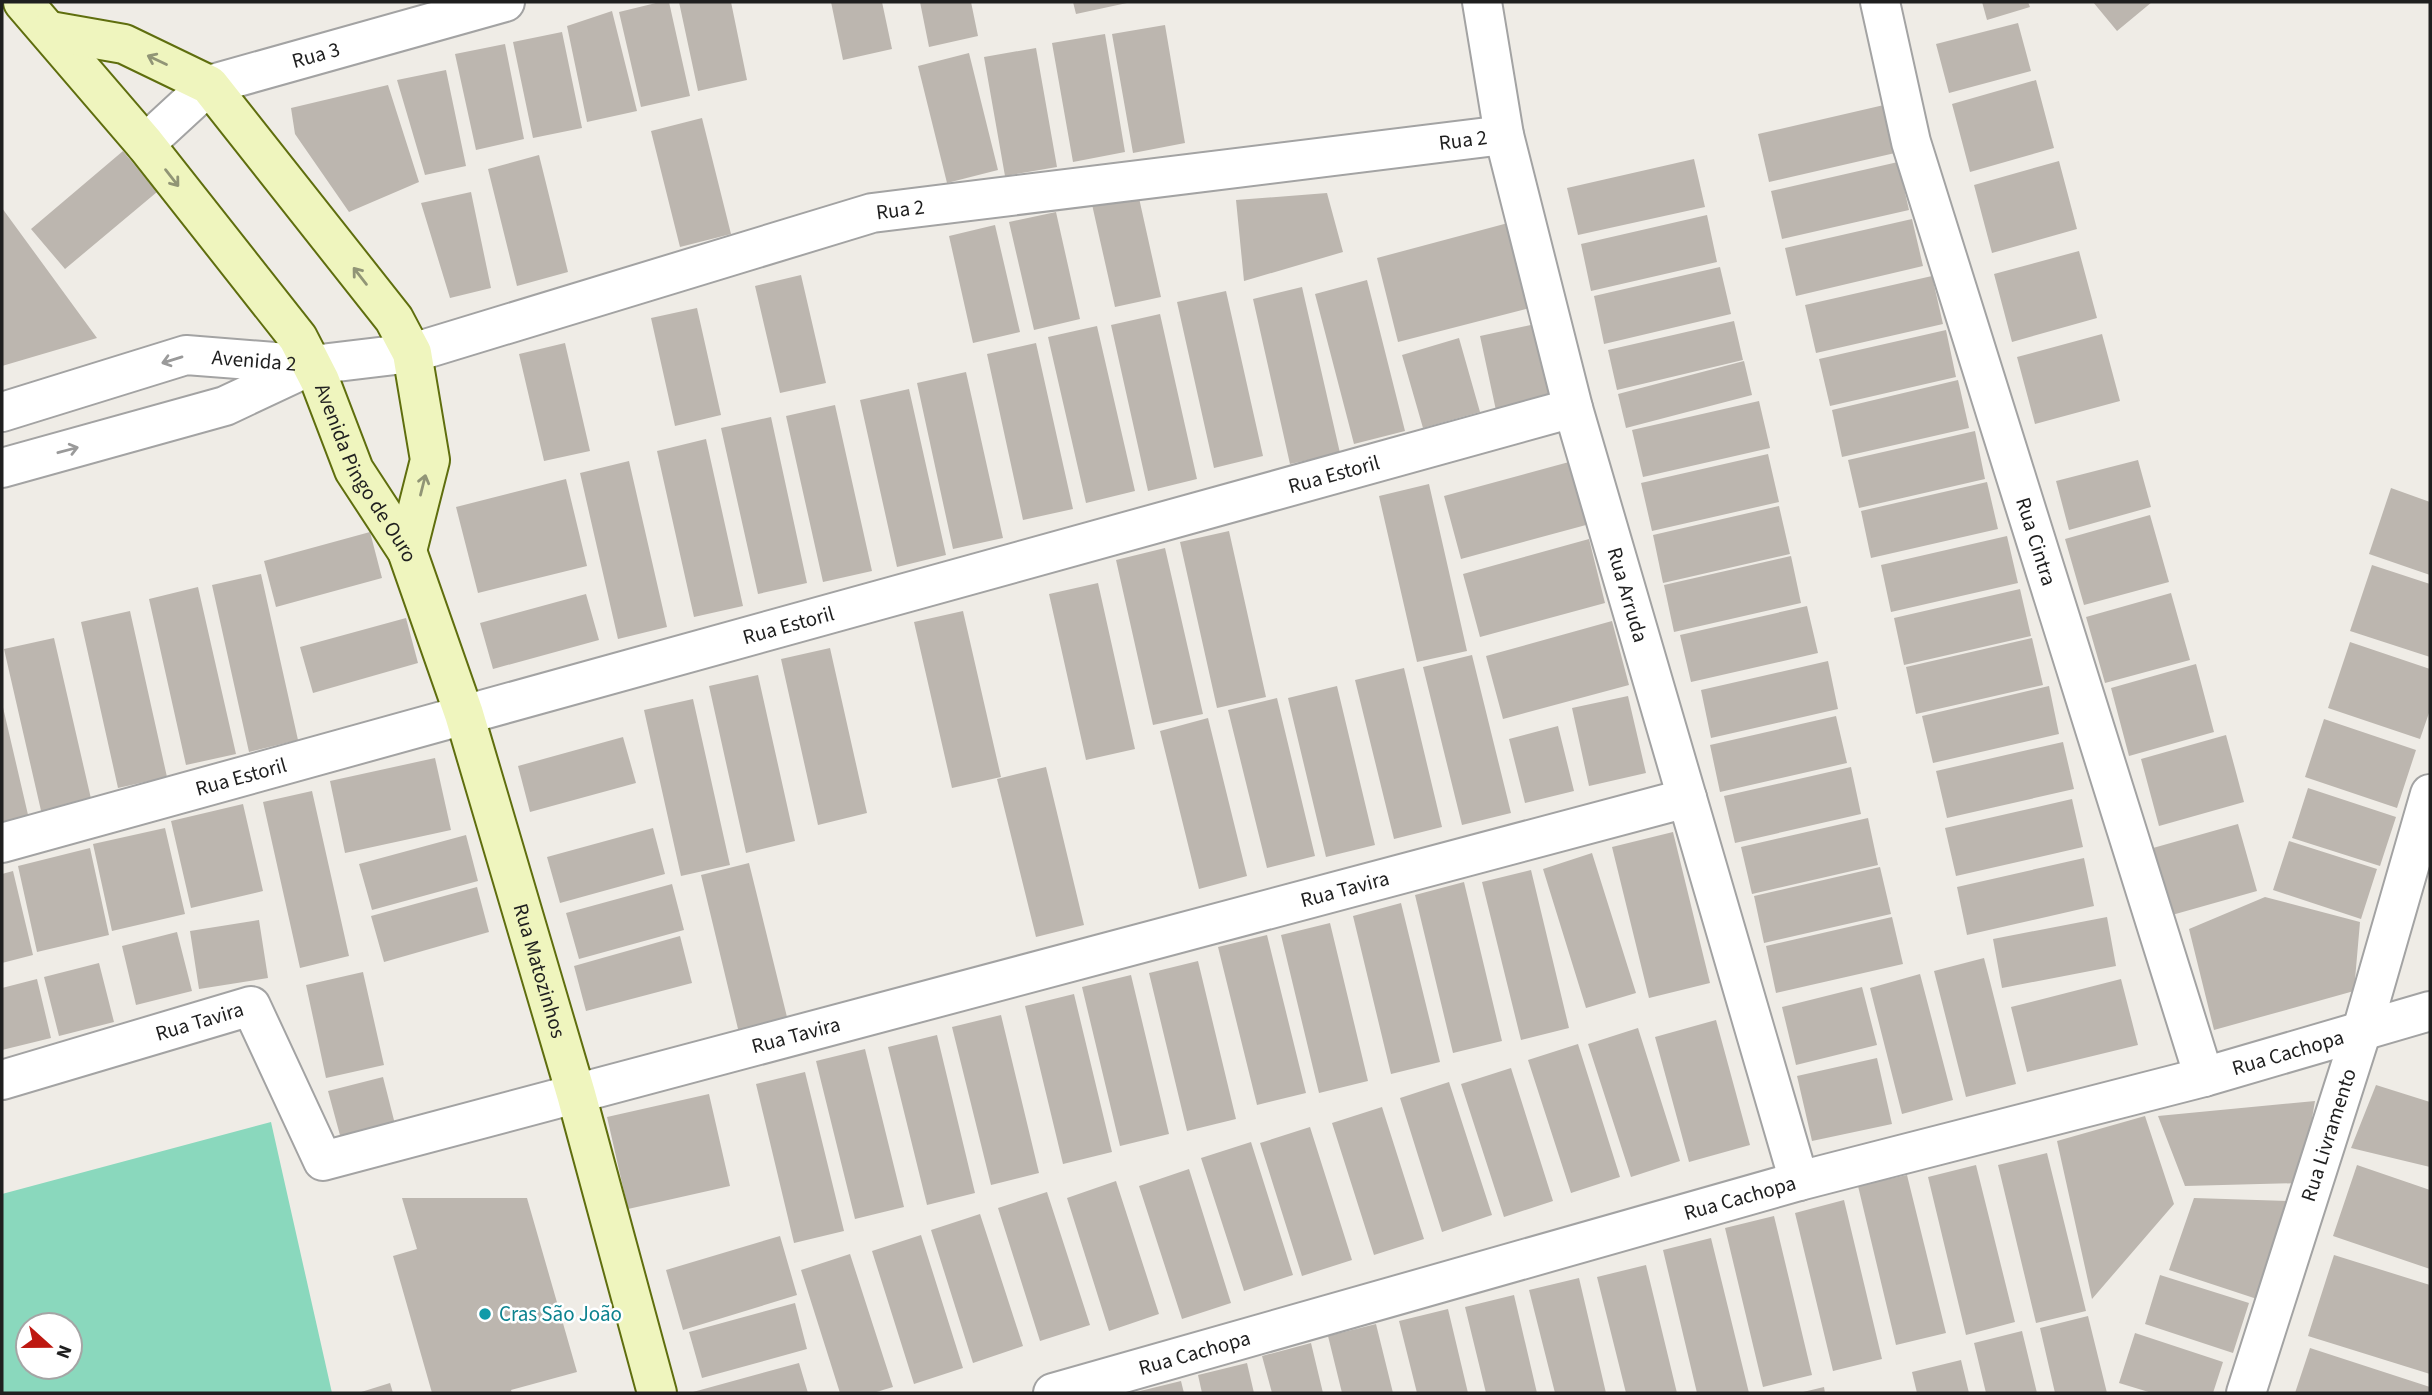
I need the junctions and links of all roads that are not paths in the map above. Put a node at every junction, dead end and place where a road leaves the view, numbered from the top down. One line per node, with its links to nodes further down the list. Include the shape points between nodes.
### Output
1 (23, 2): 5 (street); 6 (street, Avenida Pingo de Ouro)
2 (505, 2): 7 (street, Rua 3)
3 (1482, 2): 8 (street, Rua Arruda)
4 (1880, 2): 22 (street, Rua Cintra, via 1911,142)
5 (2, 9)
6 (50, 31): 7 (street, Avenida Pingo de Ouro, one-way to 6, via 124,44); 9 (street, Avenida Pingo de Ouro)
7 (209, 85): 9 (street, Rua 3); 10 (street, Avenida Pingo de Ouro, one-way to 7, via 394,319)
8 (1504, 135): 10 (street, Rua 2, via 872,213); 12 (street, Rua Arruda)
9 (145, 144): 11 (street, Avenida Pingo de Ouro, one-way to 11, via 298,338)
10 (412, 353): 11 (street, Rua 2); 15 (street, Avenida Pingo de Ouro, one-way to 10, via 430,460)
11 (312, 365): 13 (street, Avenida 2, one-way to 13, via 186,355); 14 (street, Avenida 2, one-way to 11, via 225,406); 15 (street, Avenida Pingo de Ouro, via 354,471)
12 (1573, 408): 16 (street, Rua Estoril); 18 (street, Rua Arruda)
13 (2, 412)
14 (2, 468)
15 (407, 551): 16 (street, Rua Matozinhos)
16 (464, 714): 19 (street, Rua Estoril); 24 (street, Rua Matozinhos)
17 (2430, 794): 21 (street, Rua Livramento)
18 (1687, 797): 24 (street, Rua Tavira); 25 (street, Rua Arruda)
19 (2, 843)
20 (2430, 1010): 21 (street, Rua Cachopa)
21 (2362, 1030): 22 (street, Rua Cachopa); 28 (street, Rua Livramento)
22 (2204, 1077): 25 (street, Rua Cachopa)
23 (2, 1080): 24 (street, Rua Tavira, via 251,1006 323,1161)
24 (576, 1094): 26 (street, Rua Matozinhos)
25 (1799, 1181): 27 (street, Rua Cachopa)
26 (657, 1393)
27 (1053, 1393)
28 (2246, 1393)

